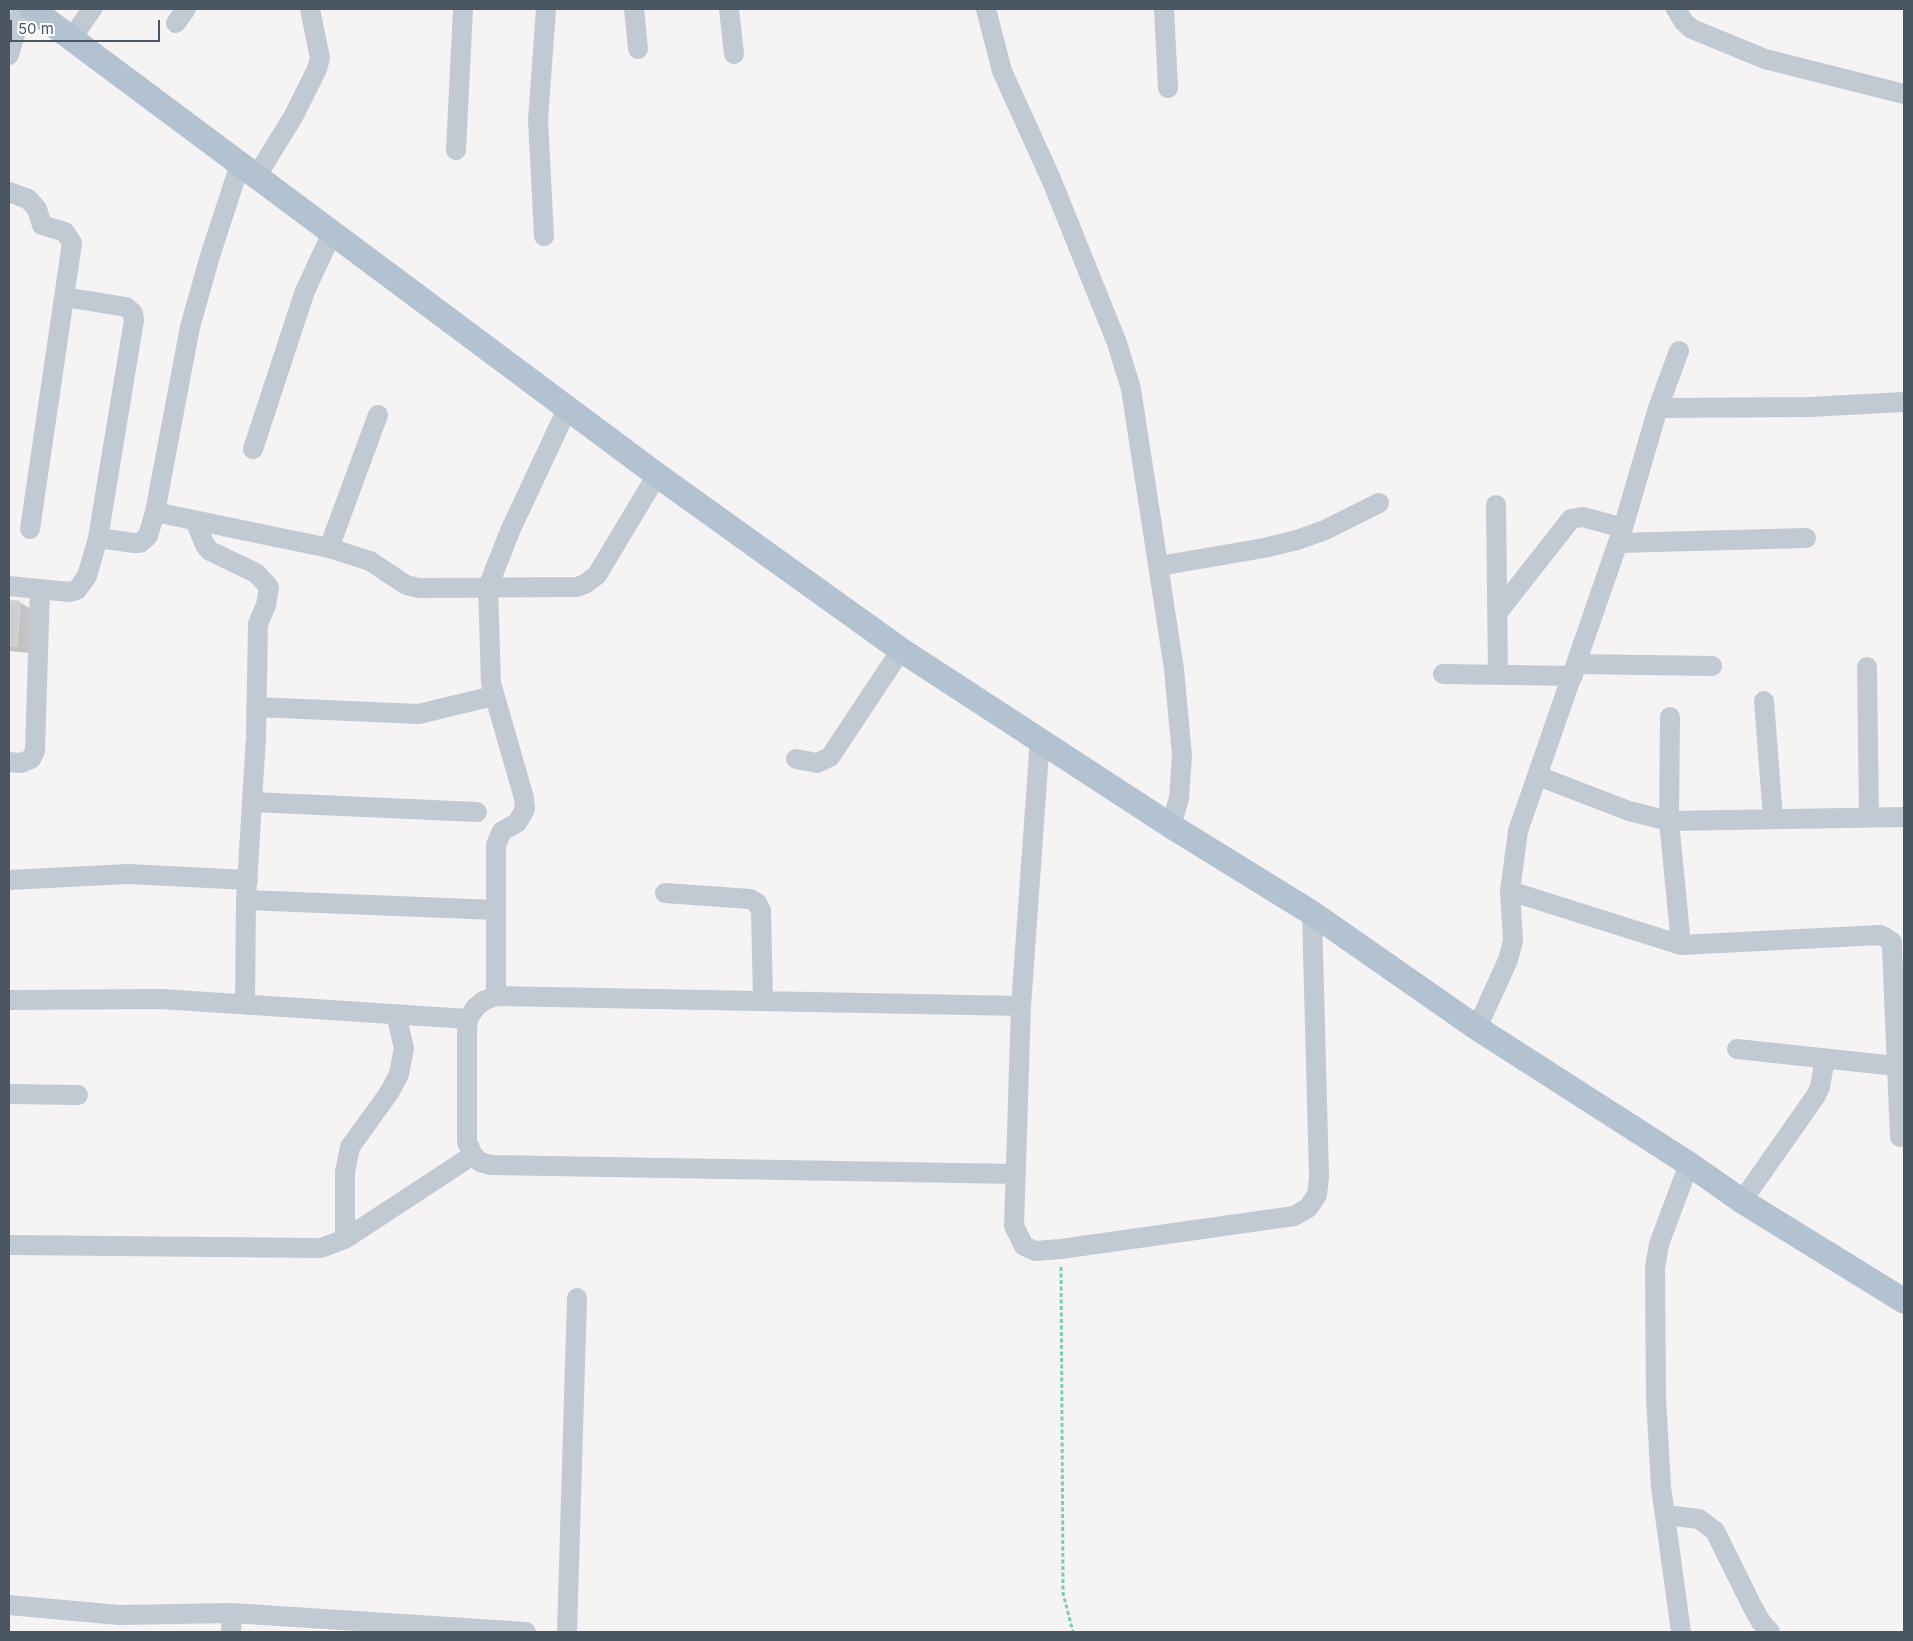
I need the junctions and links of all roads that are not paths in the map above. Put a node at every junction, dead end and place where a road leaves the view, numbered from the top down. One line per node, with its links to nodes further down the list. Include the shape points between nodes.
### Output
1 (22, 9): 14 (street)
2 (32, 9): 12 (main road)
3 (92, 9): 12 (street)
4 (310, 9): 19 (street, via 320,58 318,69 293,117)
5 (463, 9): 18 (street)
6 (546, 9): 22 (street, via 538,120)
7 (634, 9): 13 (street)
8 (729, 9): 15 (street)
9 (986, 9): 40 (street, via 1002,71 1051,179 1126,368)
10 (1164, 9): 16 (street)
11 (1676, 9): 17 (street, via 1692,29 1765,59)
12 (72, 38): 19 (main road)
13 (638, 49)
14 (9, 54)
15 (734, 54)
16 (1168, 88)
17 (1904, 94)
18 (456, 150)
19 (248, 170): 21 (main road); 33 (street, via 210,256 190,327)
20 (9, 192): 23 (street, via 28,199 37,209 42,225 65,232 70,237 72,243)
21 (332, 233): 26 (main road); 29 (street, via 305,291)
22 (544, 236)
23 (64, 297): 35 (street); 37 (street, via 126,307 133,313 134,320)
24 (1678, 351): 27 (street)
25 (1904, 402): 27 (street, via 1809,407)
26 (568, 408): 30 (main road); 42 (street, via 510,531)
27 (1658, 408): 36 (street)
28 (378, 415): 39 (street)
29 (252, 449)
30 (657, 475): 42 (street, via 592,580 576,587); 45 (main road)
31 (1379, 503): 40 (street, via 1297,540)
32 (1496, 505): 44 (street)
33 (155, 512): 34 (street); 37 (street, via 148,536 140,542)
34 (195, 521): 39 (street); 53 (street, via 210,551 256,573 269,587 258,624)
35 (30, 529)
36 (1620, 536): 38 (street); 44 (street, via 1583,517 1571,520); 48 (street)
37 (98, 538): 43 (street, via 87,576 77,590)
38 (1806, 538)
39 (329, 548): 42 (street, via 370,561 406,585 419,588)
40 (1159, 566): 65 (street, via 1174,669 1182,756 1179,798)
41 (9, 586): 43 (street)
42 (488, 587): 51 (street)
43 (40, 590): 57 (street, via 35,751 30,759)
44 (1498, 612): 50 (street)
45 (901, 650): 55 (main road); 56 (street, via 830,756 817,763)
46 (1712, 666): 48 (street)
47 (1867, 667): 63 (street)
48 (1575, 670): 50 (street); 58 (street)
49 (1443, 674): 50 (street)
50 (1498, 675)
51 (493, 696): 53 (street, via 418,714); 71 (street, via 525,809 517,823 498,837)
52 (1764, 701): 62 (street)
53 (256, 707): 59 (street)
54 (1670, 718): 64 (street)
55 (1040, 739): 65 (main road); 78 (street)
56 (796, 758)
57 (9, 762)
58 (1538, 776): 64 (street, via 1629,811); 68 (street, via 1518,831)
59 (252, 802): 60 (street); 67 (street)
60 (477, 812)
61 (1904, 817): 63 (street)
62 (1773, 818): 63 (street); 64 (street)
63 (1869, 818)
64 (1669, 821): 73 (street)
65 (1171, 826): 72 (main road)
66 (9, 880): 67 (street, via 128,874)
67 (248, 880): 70 (street)
68 (1510, 891): 73 (street); 81 (street, via 1513,941 1508,960)
69 (665, 893): 75 (street, via 750,899 757,903 761,911)
70 (246, 900): 71 (street); 77 (street)
71 (496, 910): 74 (street)
72 (1312, 913): 81 (main road); 90 (street, via 1319,1178 1317,1195 1308,1208 1294,1216 1034,1251 1024,1246 1014,1226)
73 (1681, 945): 84 (street, via 1880,935 1886,938 1892,942)
74 (496, 996): 75 (street); 80 (street, via 483,1001)
75 (763, 999): 78 (street)
76 (9, 1000): 77 (street, via 160,999)
77 (245, 1005): 79 (street)
78 (1021, 1006): 90 (street)
79 (396, 1015): 80 (street); 92 (street, via 404,1048 399,1074 350,1147 346,1172)
80 (468, 1019): 88 (street, via 467,1142)
81 (1477, 1028): 89 (main road)
82 (1736, 1049): 83 (street)
83 (1825, 1058): 84 (street); 91 (street, via 1815,1097)
84 (1896, 1066): 87 (street)
85 (9, 1094): 86 (street)
86 (78, 1095)
87 (1900, 1137)
88 (473, 1156): 90 (street, via 491,1165); 92 (street)
89 (1689, 1164): 91 (main road); 96 (street, via 1659,1244 1655,1268 1656,1398 1661,1487)
90 (1016, 1174)
91 (1742, 1201): 95 (main road)
92 (346, 1239): 93 (street, via 320,1248 300,1249)
93 (9, 1245)
94 (577, 1298): 100 (street)
95 (1904, 1301)
96 (1666, 1515): 101 (street); 102 (street, via 1699,1519 1714,1531 1752,1606)
97 (9, 1605): 98 (street)
98 (231, 1623): 99 (street)
99 (526, 1632)
100 (567, 1632)
101 (1681, 1632)
102 (1770, 1632)

